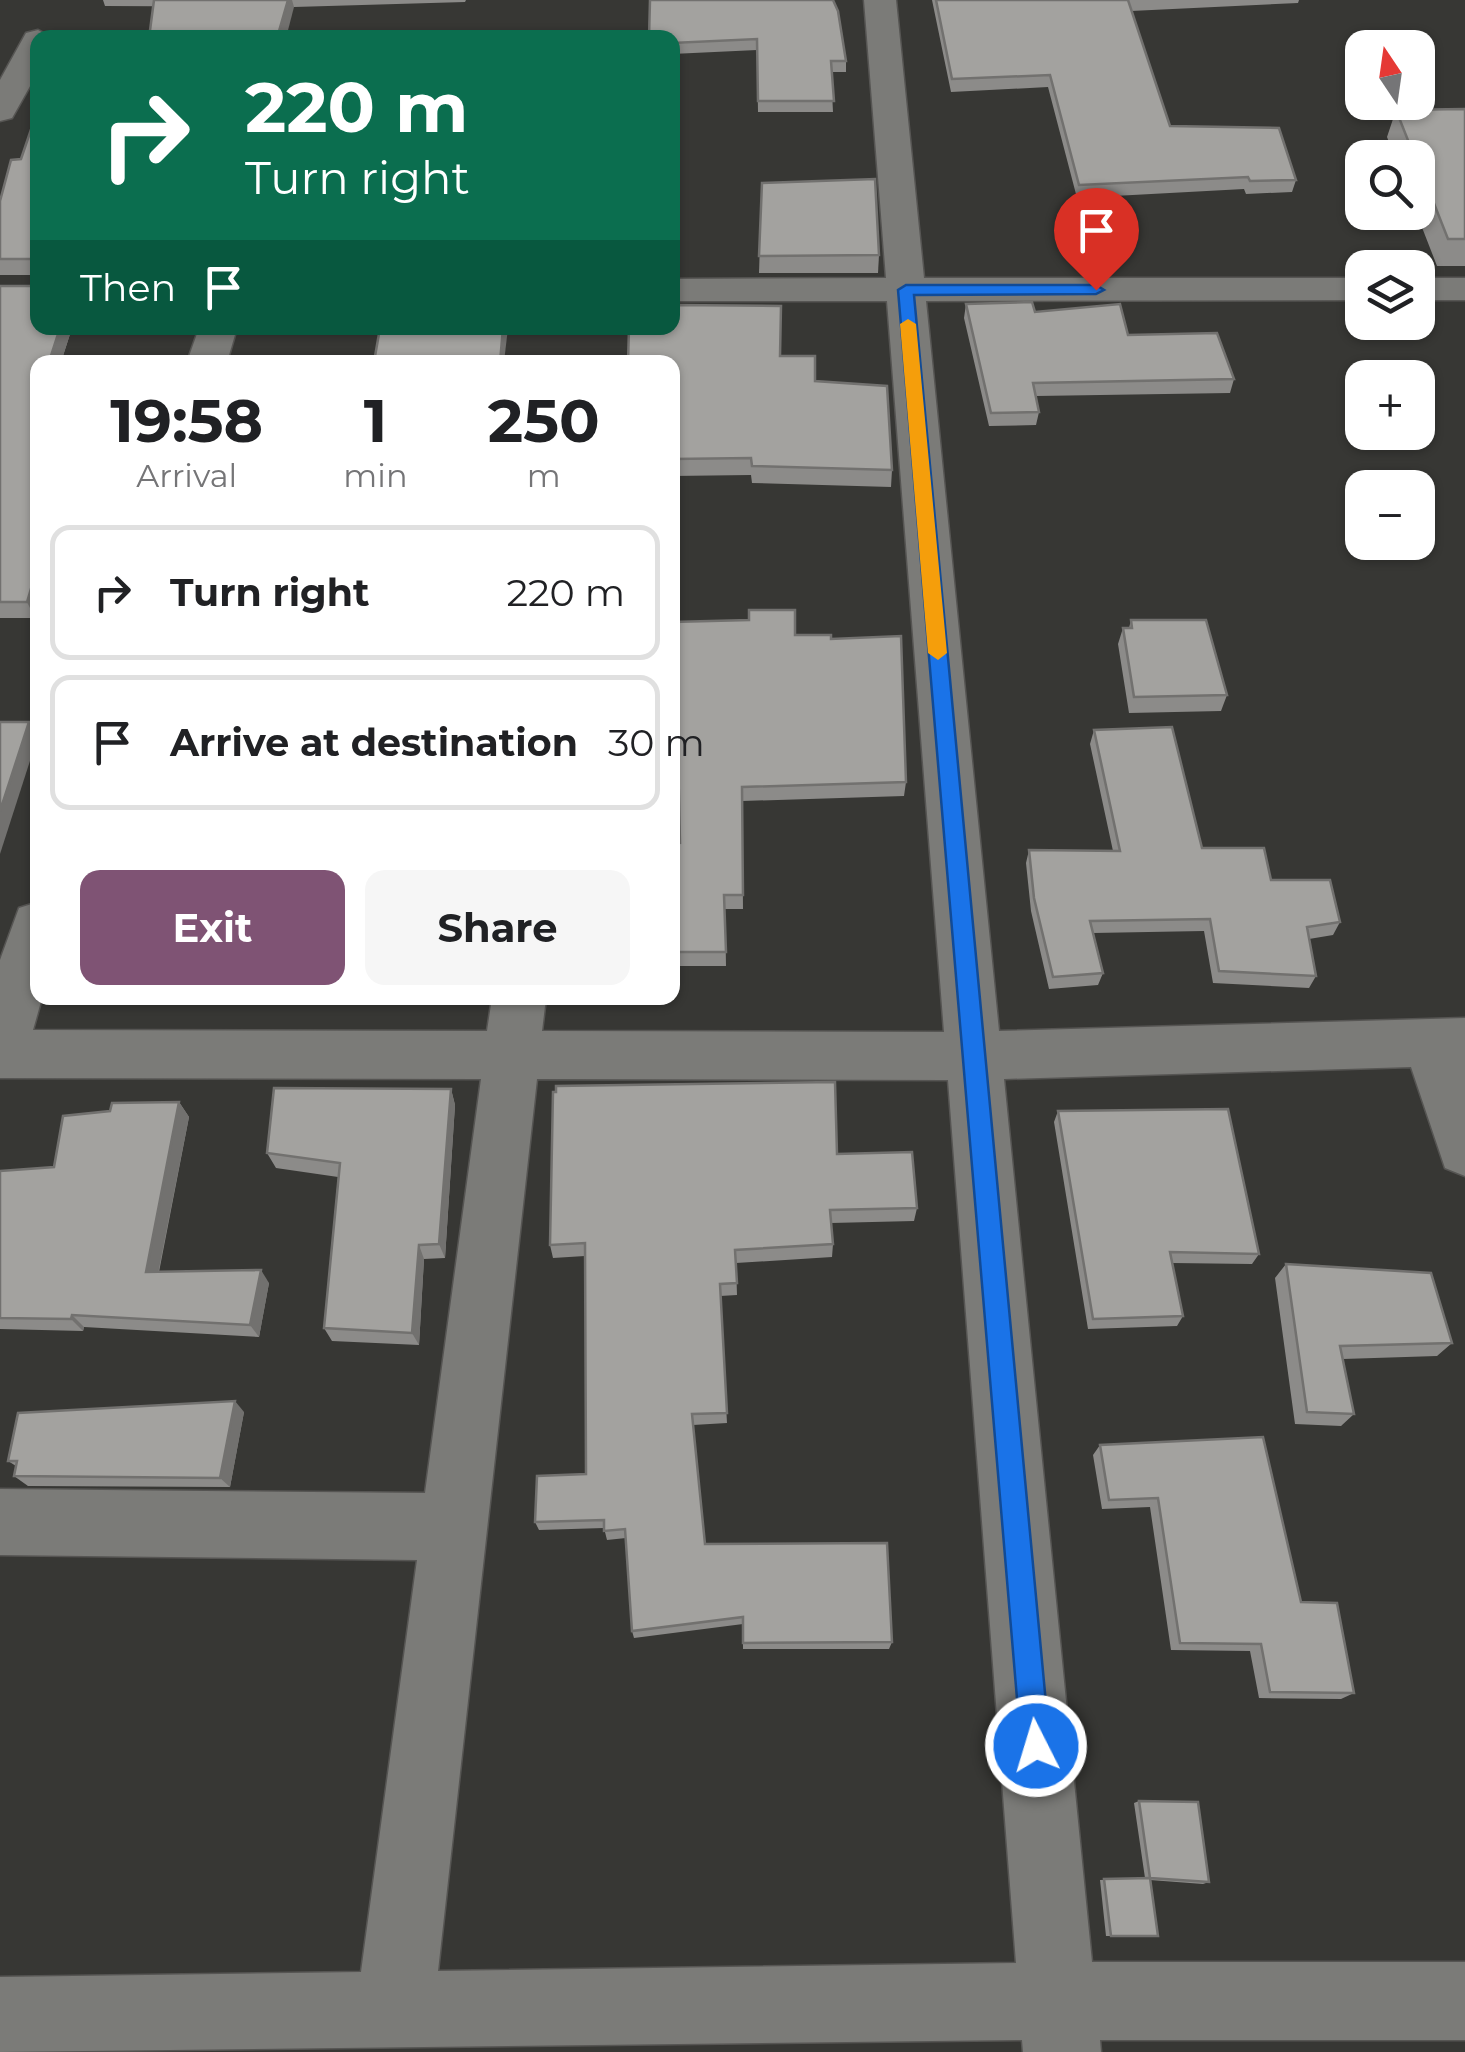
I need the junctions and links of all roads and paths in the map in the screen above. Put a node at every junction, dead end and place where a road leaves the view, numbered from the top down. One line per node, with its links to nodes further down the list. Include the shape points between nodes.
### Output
1 (880, 0): 8 (street)
2 (30, 54): 3 (street)
3 (0, 111)
4 (1345, 289): 8 (street)
5 (1435, 289): 6 (street)
6 (1465, 289)
7 (680, 290): 8 (street)
8 (906, 290): 13 (street)
9 (30, 951): 12 (street)
10 (516, 1027): 12 (street); 13 (street); 16 (street)
11 (1448, 1042): 13 (street); 14 (street)
12 (0, 1051)
13 (974, 1056): 20 (street)
14 (1465, 1150)
15 (0, 1522): 16 (street)
16 (455, 1527): 18 (street)
17 (1465, 2001): 20 (street)
18 (395, 2010): 19 (street); 20 (street)
19 (0, 2016)
20 (1060, 2027)

